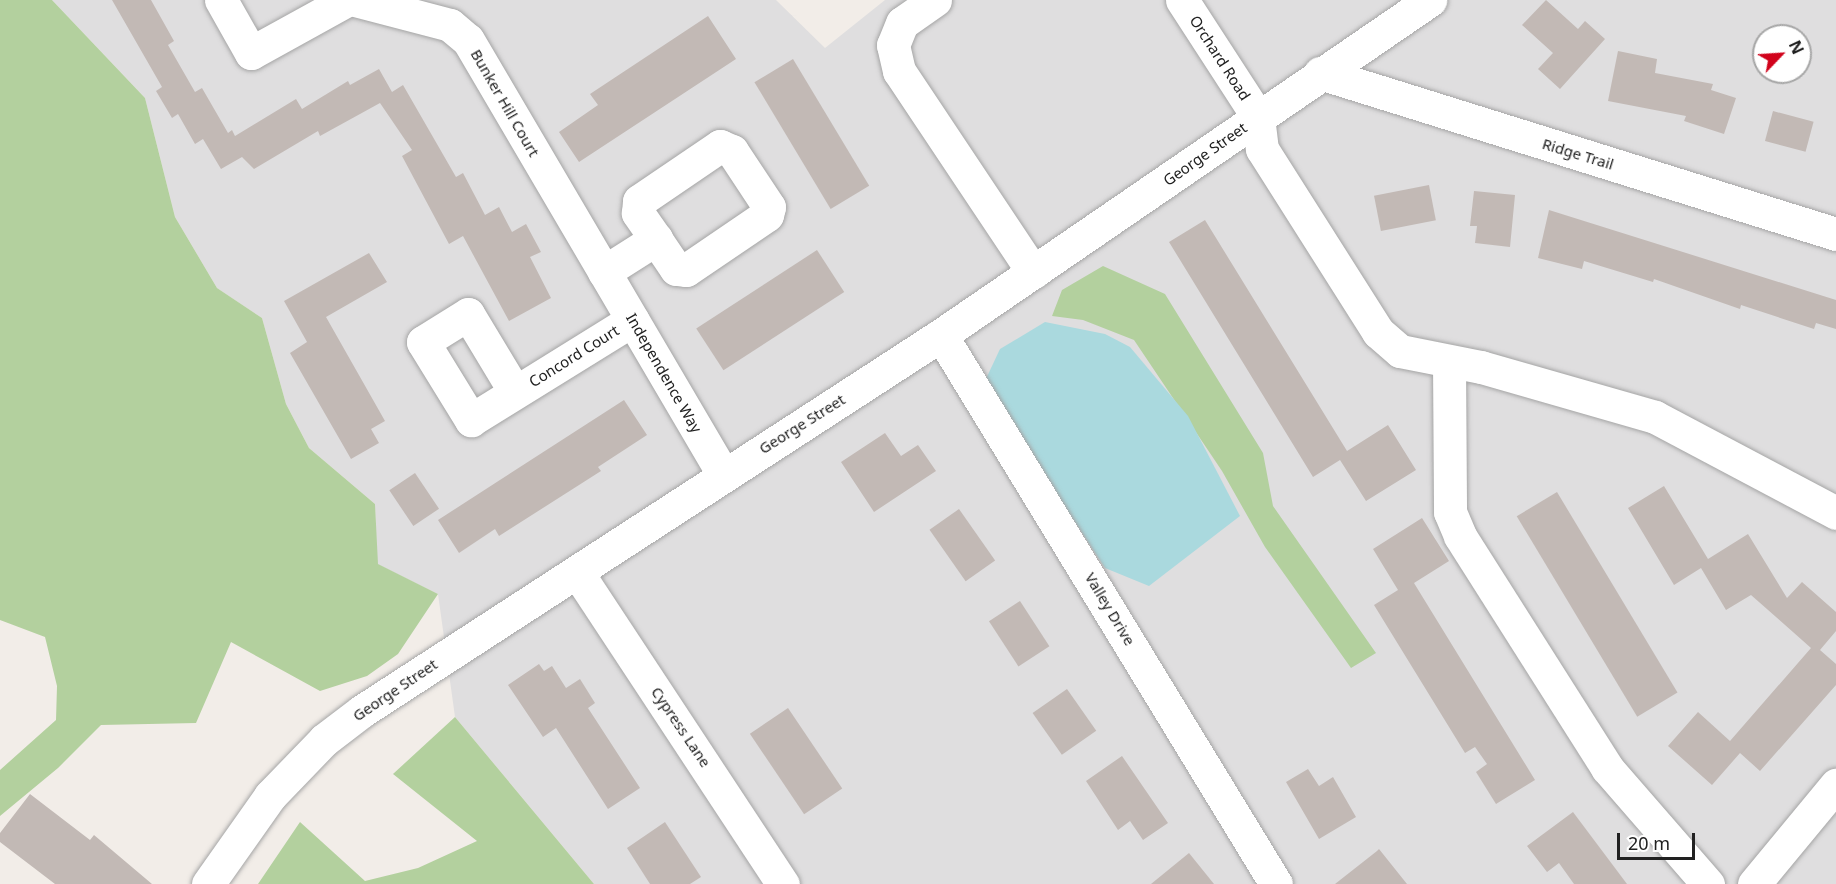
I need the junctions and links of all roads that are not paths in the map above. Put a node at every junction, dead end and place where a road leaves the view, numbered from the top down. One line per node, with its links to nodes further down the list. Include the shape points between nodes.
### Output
1 (221, 0): 7 (street, via 251,53)
2 (347, 0): 7 (street)
3 (355, 0): 12 (street, Bunker Hill Court, via 461,31)
4 (935, 0): 13 (street, via 902,22 893,45 899,71)
5 (1182, 0): 9 (street, Orchard Road)
6 (1430, 0): 8 (street, George Street)
7 (306, 10)
8 (1320, 73): 9 (street, George Street); 10 (street, Ridge Trail)
9 (1258, 117): 13 (street, George Street); 16 (street, via 1262,149 1378,332 1400,351)
10 (1836, 234)
11 (656, 239): 12 (street)
12 (604, 272): 14 (street, Independence Way)
13 (1034, 272): 15 (street, George Street)
14 (632, 320): 17 (street, Concord Court); 18 (street, Independence Way)
15 (941, 335): 18 (street, George Street); 24 (street, Valley Drive)
16 (1449, 362): 19 (street, via 1481,367 1655,417); 25 (street, via 1450,512 1460,536 1607,768)
17 (515, 392)
18 (723, 474): 20 (street, George Street)
19 (1836, 513)
20 (577, 572): 22 (street, George Street, via 362,711 324,740 270,796); 23 (street, Cypress Lane)
21 (1836, 785): 26 (street)
22 (208, 884)
23 (783, 884)
24 (1276, 884)
25 (1708, 884)
26 (1754, 884)

